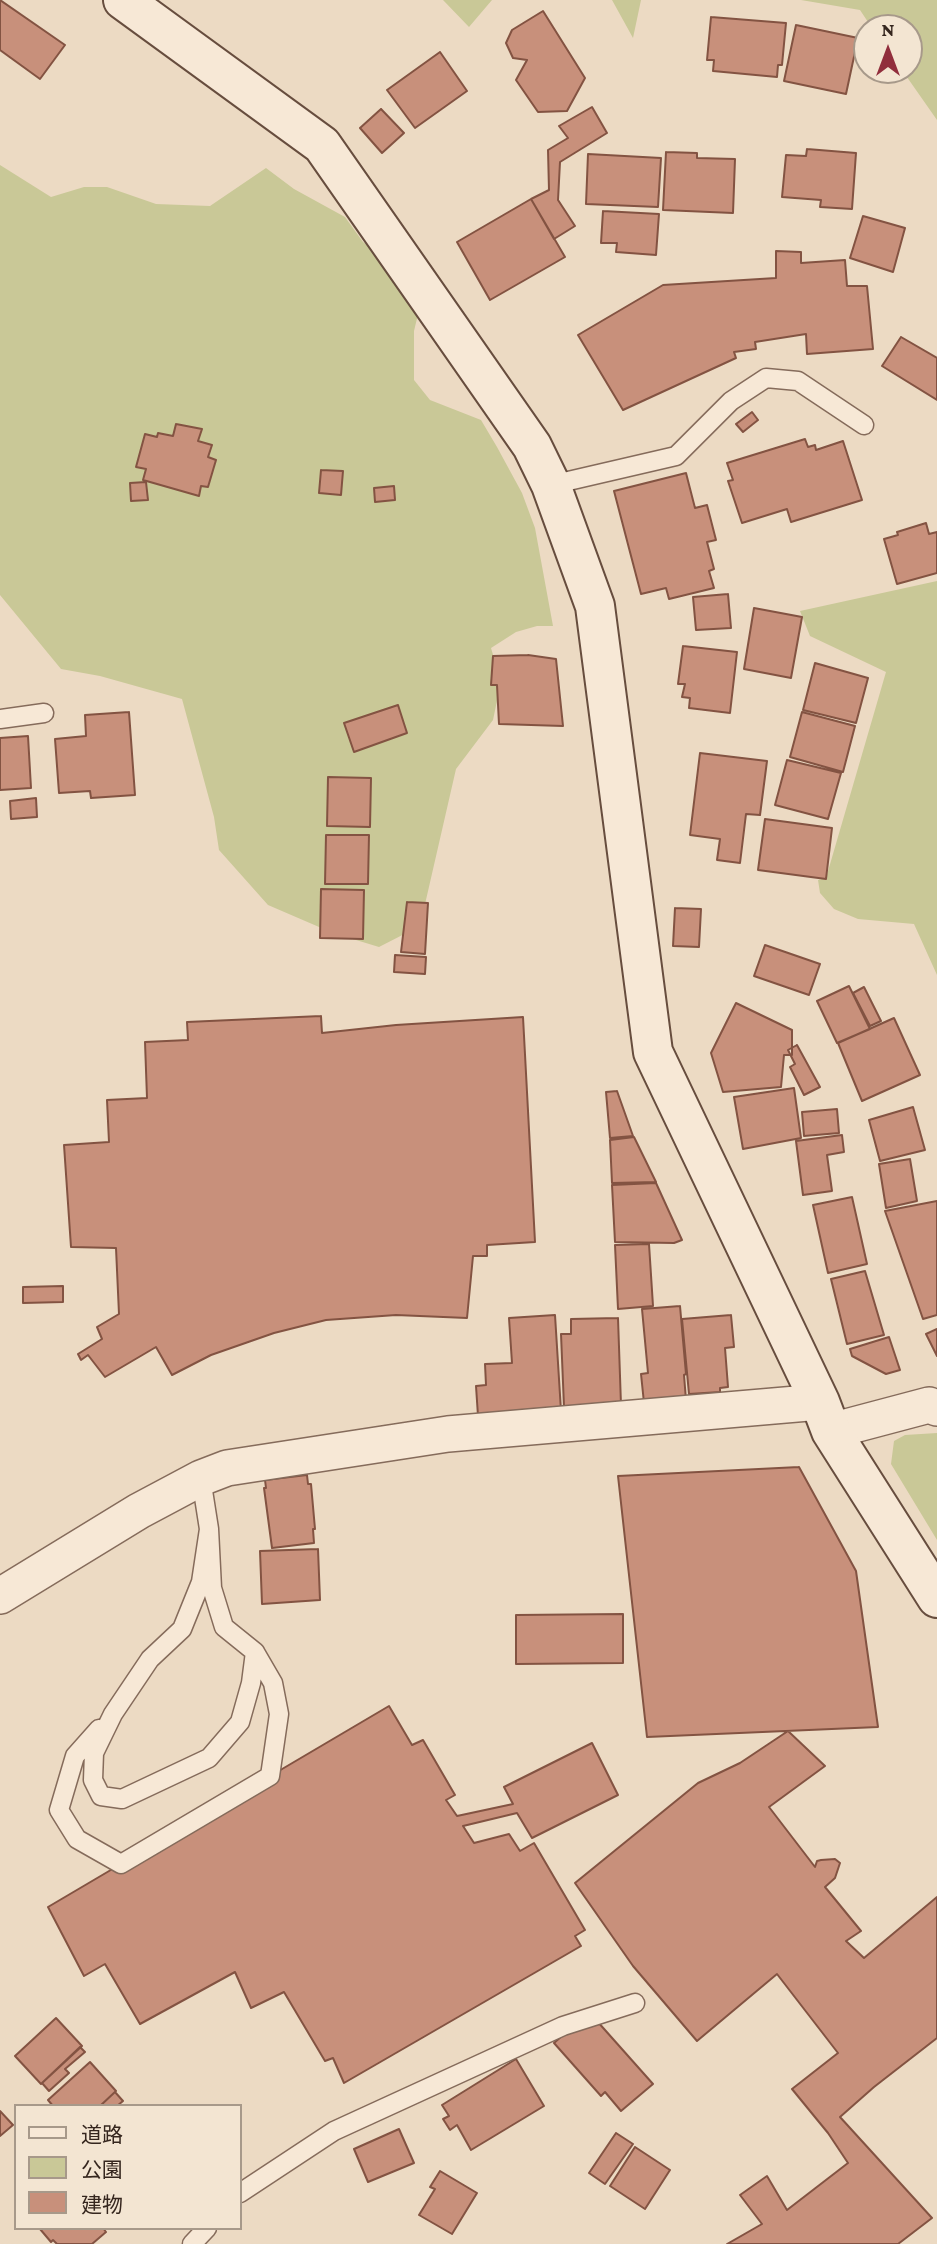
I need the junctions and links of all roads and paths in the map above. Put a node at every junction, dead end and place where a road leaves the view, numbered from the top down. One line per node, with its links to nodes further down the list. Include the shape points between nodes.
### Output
1 (123, 0): 3 (street, via 322,145 532,446)
2 (864, 425): 3 (lane, via 798,381 766,378 731,401 676,456)
3 (551, 485): 7 (street, via 595,606 653,1052)
4 (44, 712): 5 (lane)
5 (0, 719)
6 (937, 1408): 7 (street, via 929,1405)
7 (825, 1416): 8 (street, via 448,1434 227,1468); 11 (street)
8 (201, 1478): 9 (lane); 10 (street)
9 (209, 1529): 12 (lane, via 212,1588 224,1627); 13 (lane, via 201,1582 182,1629 150,1659)
10 (0, 1596)
11 (937, 1598)
12 (255, 1651): 13 (lane, via 240,1722 209,1758 122,1799 101,1796 93,1780 94,1753); 13 (lane, via 273,1684 279,1714 270,1776 121,1864 77,1839 59,1810 75,1756)
13 (113, 1714)
14 (635, 2003): 15 (lane, via 563,2026 334,2131)
15 (242, 2192)
16 (205, 2230): 17 (lane)
17 (192, 2244)

